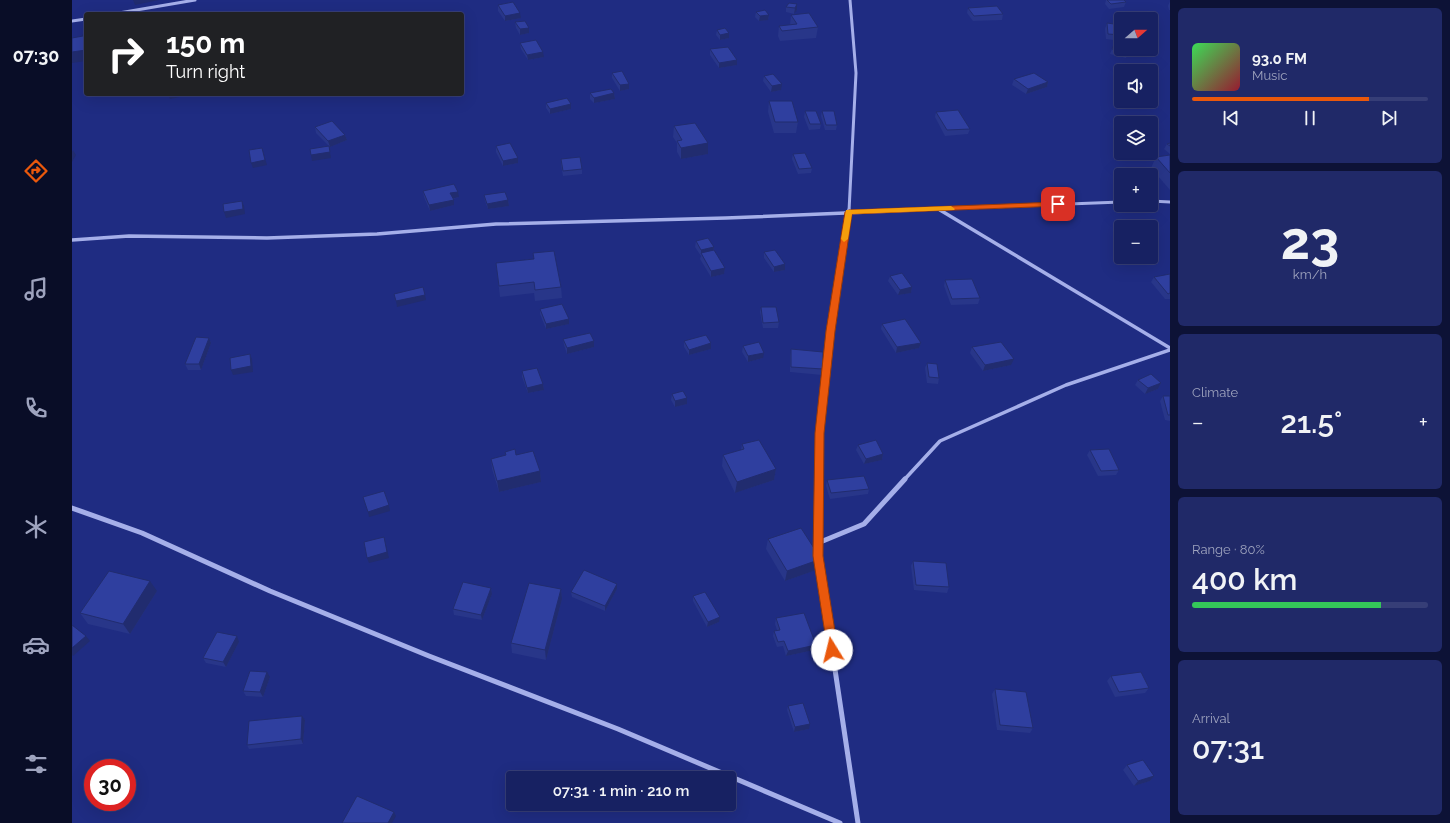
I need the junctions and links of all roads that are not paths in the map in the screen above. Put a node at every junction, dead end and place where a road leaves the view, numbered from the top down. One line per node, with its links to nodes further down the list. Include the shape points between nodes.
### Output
1 (195, 0): 3 (street)
2 (850, 0): 10 (street, via 856,73)
3 (125, 12)
4 (84, 19): 5 (street)
5 (72, 21)
6 (1158, 201): 8 (street)
7 (1114, 202): 9 (street)
8 (1170, 202)
9 (938, 209): 10 (street); 12 (street)
10 (849, 212): 11 (street, via 496,224 378,234 267,238 129,236); 14 (street, via 830,331 819,433)
11 (72, 240)
12 (1170, 349): 14 (street, via 1066,385 940,441 864,524)
13 (72, 508): 15 (street, via 142,533 270,591 618,729)
14 (818, 543): 16 (street)
15 (840, 823)
16 (858, 823)

